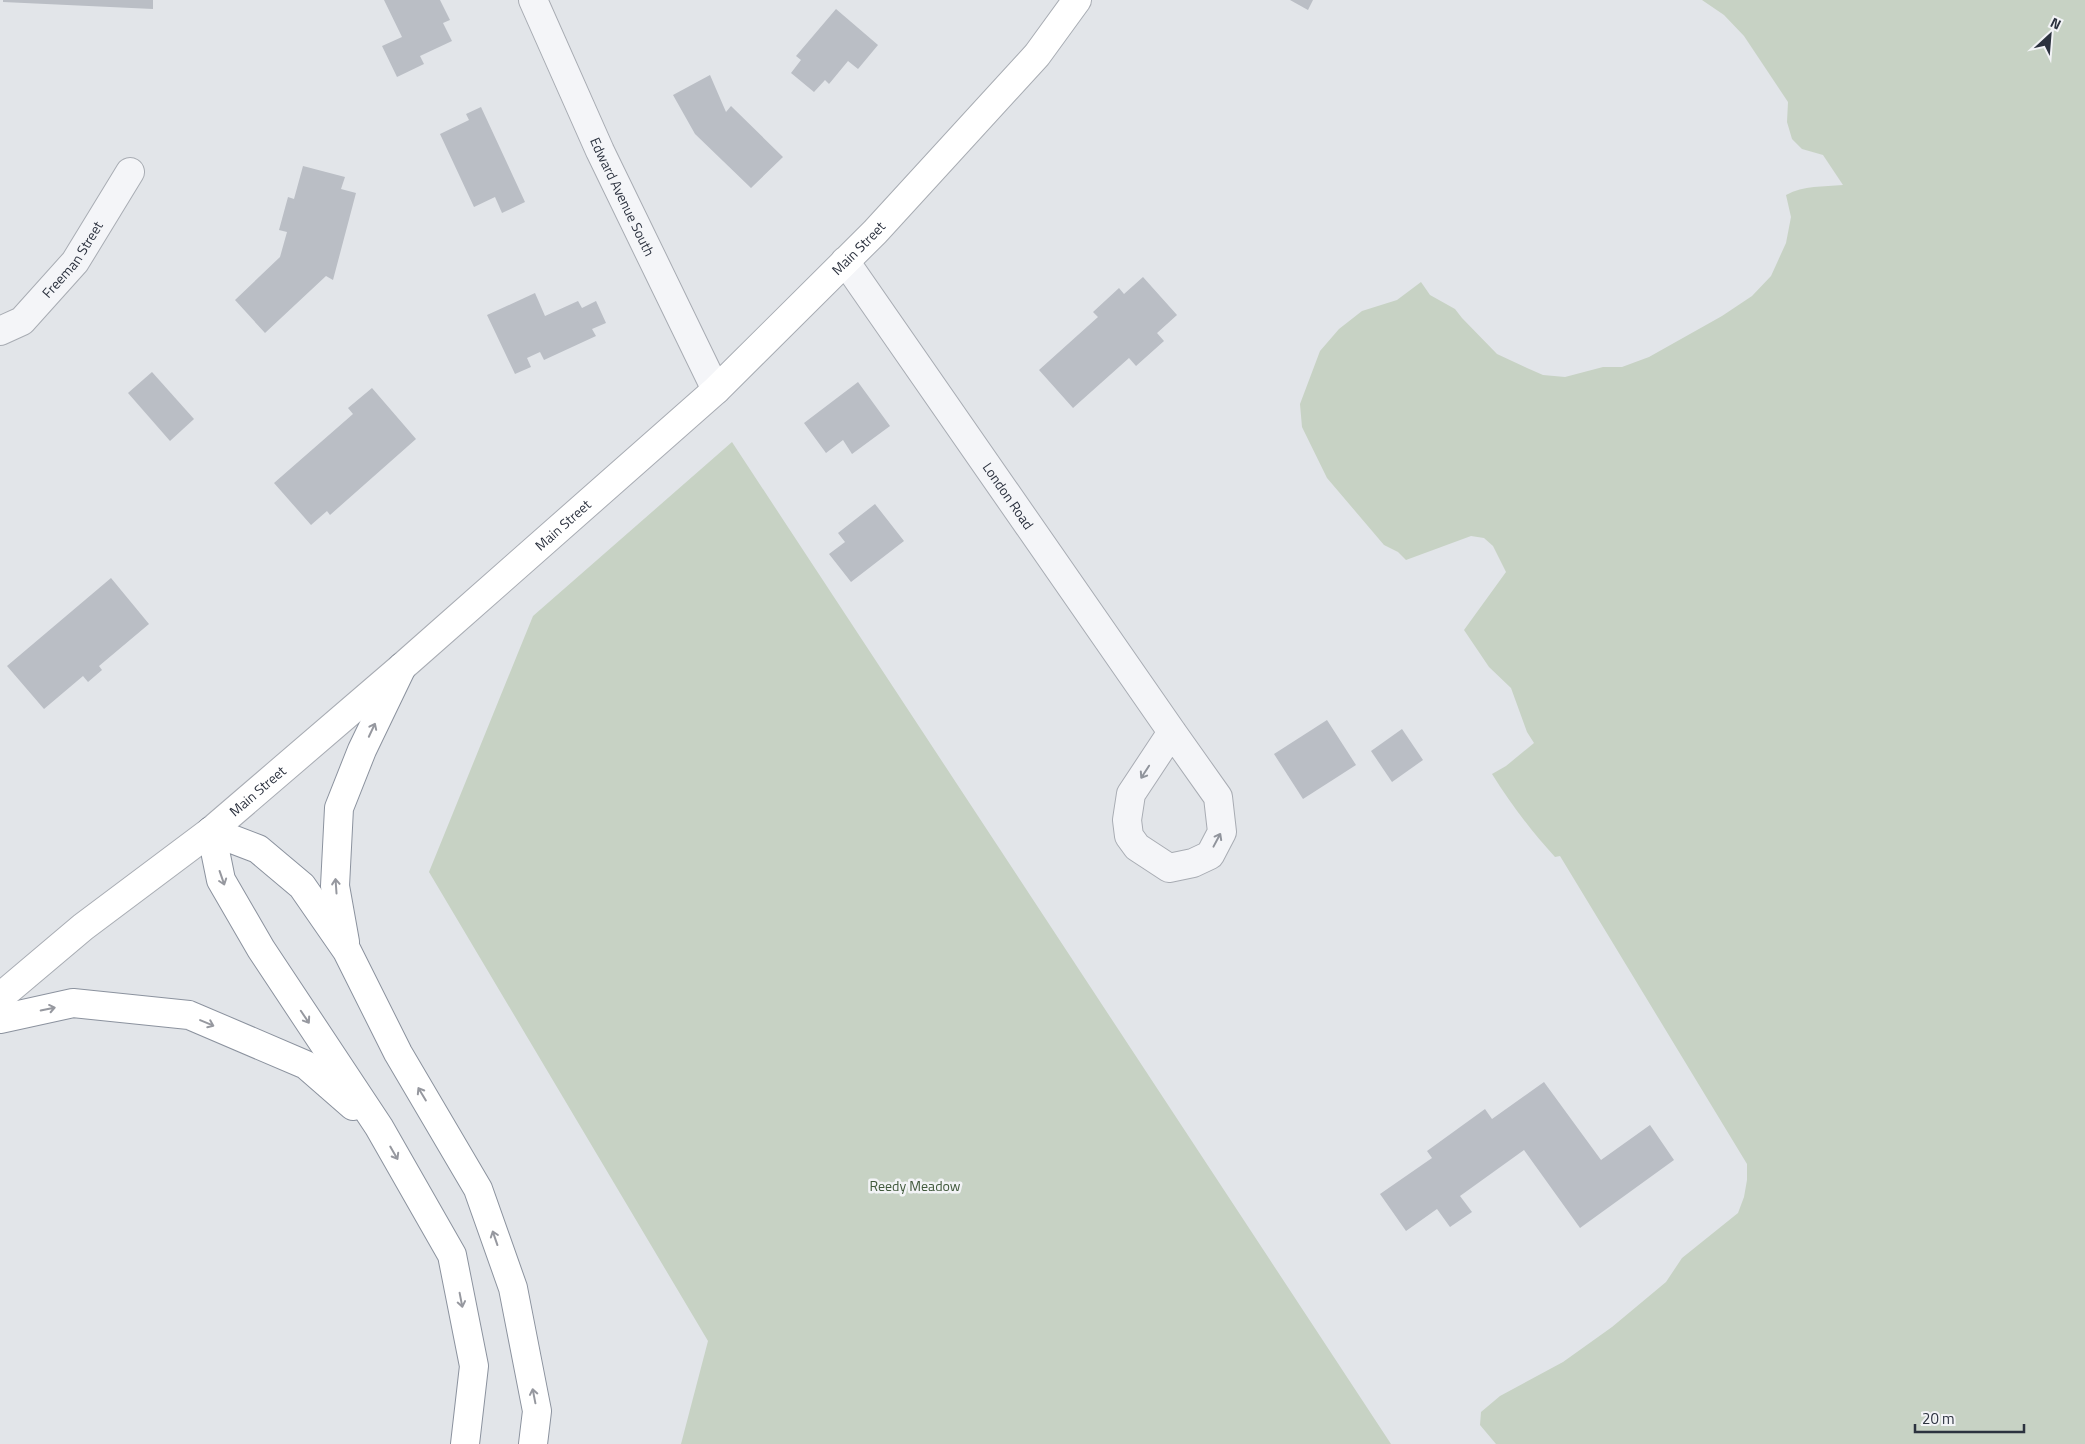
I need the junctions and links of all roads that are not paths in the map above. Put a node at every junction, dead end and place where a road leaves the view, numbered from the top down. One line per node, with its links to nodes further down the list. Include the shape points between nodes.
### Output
1 (533, 0): 6 (street, Edward Avenue South, via 600,151)
2 (1077, 0): 4 (main road, Main Street, via 1037,55)
3 (130, 172): 5 (street, Freeman Street, via 75,262 22,321)
4 (845, 261): 6 (main road, Main Street); 8 (street, London Road)
5 (0, 331)
6 (716, 390): 7 (main road, Main Street)
7 (402, 667): 9 (main road, Main Street); 10 (main road, one-way to 7, via 335,886 338,808)
8 (1172, 732): 8 (street, London Road, one-way to 8, via 1131,794 1128,820 1129,836 1137,847 1169,868 1210,855 1222,832 1218,797)
9 (211, 831): 10 (main road, via 258,849 302,886); 11 (main road, Main Street, via 83,927); 13 (main road, one-way to 13, via 221,880 260,949)
10 (347, 951): 15 (main road, one-way to 10, via 537,1411 513,1288 478,1189 398,1053)
11 (0, 997)
12 (0, 1019): 13 (main road, one-way to 13, via 73,1003 189,1015 306,1065)
13 (379, 1127): 14 (main road, one-way to 14, via 452,1255 474,1366)
14 (466, 1444)
15 (534, 1444)

